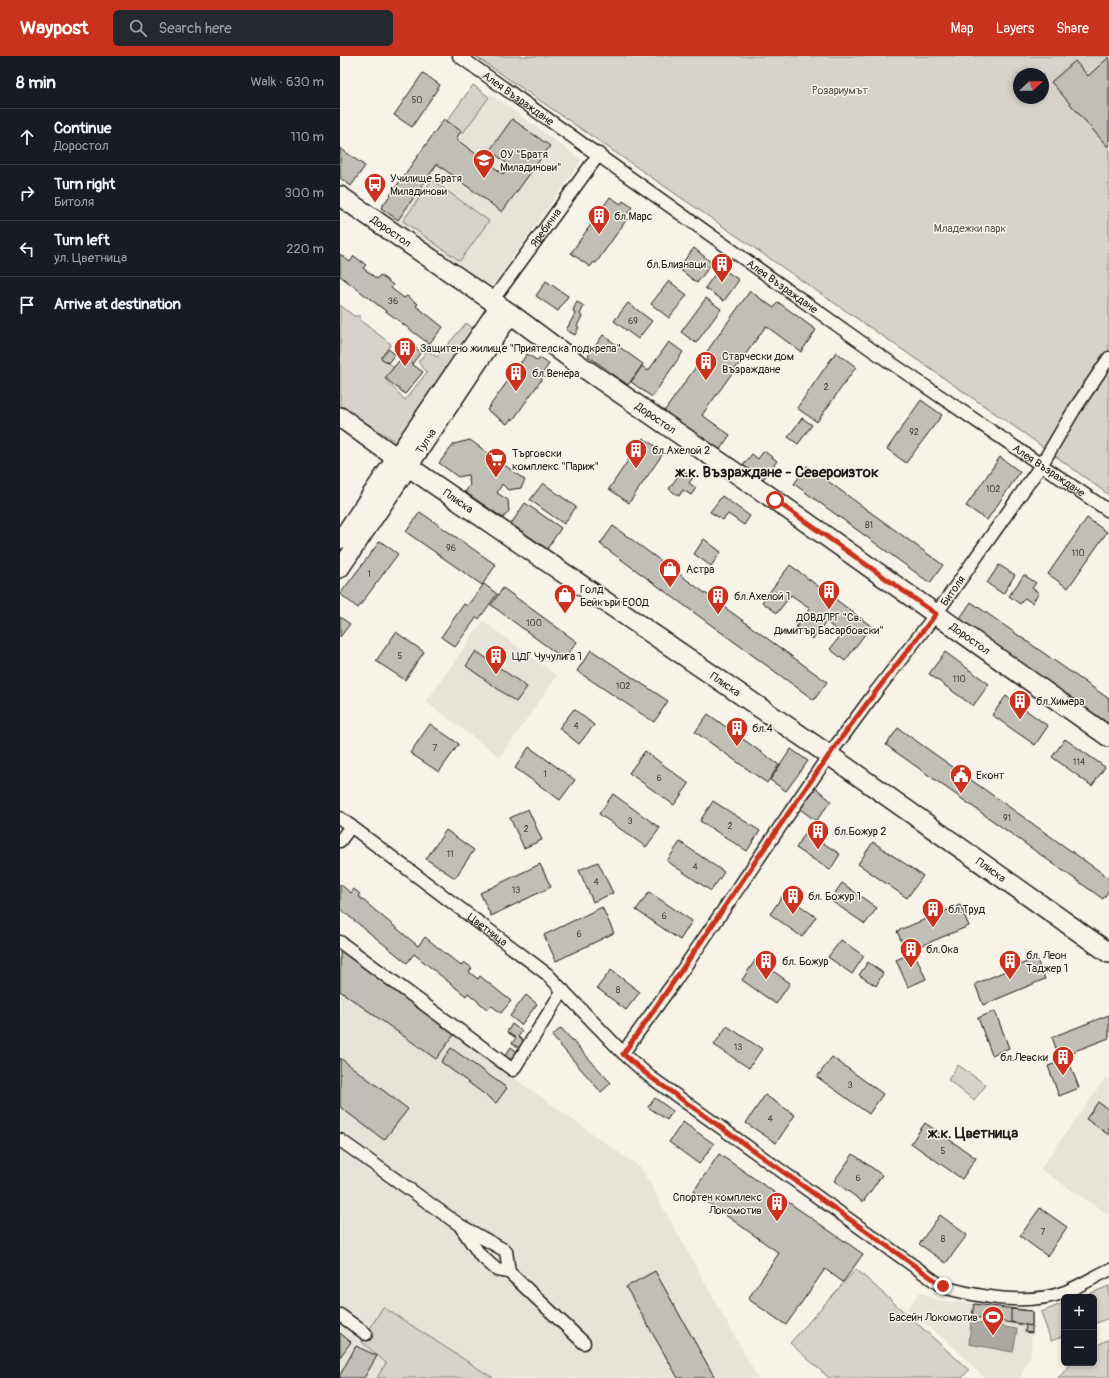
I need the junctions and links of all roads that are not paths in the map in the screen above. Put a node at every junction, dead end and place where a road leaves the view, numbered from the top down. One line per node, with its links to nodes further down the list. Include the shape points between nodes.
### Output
1 (459, 56): 2 (street, Алея Възраждане)
2 (599, 154): 4 (street, Яребична); 8 (street, Алея Възраждане, via 875,352)
3 (340, 196): 4 (main road, Доростол)
4 (501, 307): 7 (main road, Тулча); 12 (main road, Доростол, via 578,364)
5 (1109, 358): 8 (street, Битоля)
6 (340, 417): 7 (main road, Плиска)
7 (403, 462): 10 (main road, Тулча); 11 (main road, Тулча); 14 (main road, Плиска)
8 (1042, 464): 9 (street, Алея Възраждане); 12 (street, Битоля)
9 (1109, 511)
10 (340, 540)
11 (340, 568)
12 (936, 614): 13 (main road, Доростол); 14 (street, Битоля)
13 (1109, 737)
14 (829, 755): 19 (main road, Плиска); 21 (street, Битоля)
15 (340, 818): 16 (street, Цветница)
16 (351, 826): 17 (street); 20 (street, Цветница, via 547,974)
17 (340, 841)
18 (340, 942): 20 (street, via 513,1070)
19 (1109, 952)
20 (563, 990): 21 (street, Цветница)
21 (623, 1054): 24 (street, Цветница, via 655,1081 943,1286 968,1294 997,1298 1038,1297 1063,1292)
22 (340, 1140): 23 (street)
23 (461, 1226): 25 (street, via 480,1255 497,1270); 25 (street, via 506,1251)
24 (1109, 1270)
25 (509, 1272): 28 (street)
26 (340, 1315): 27 (street)
27 (366, 1334)
28 (584, 1343)

